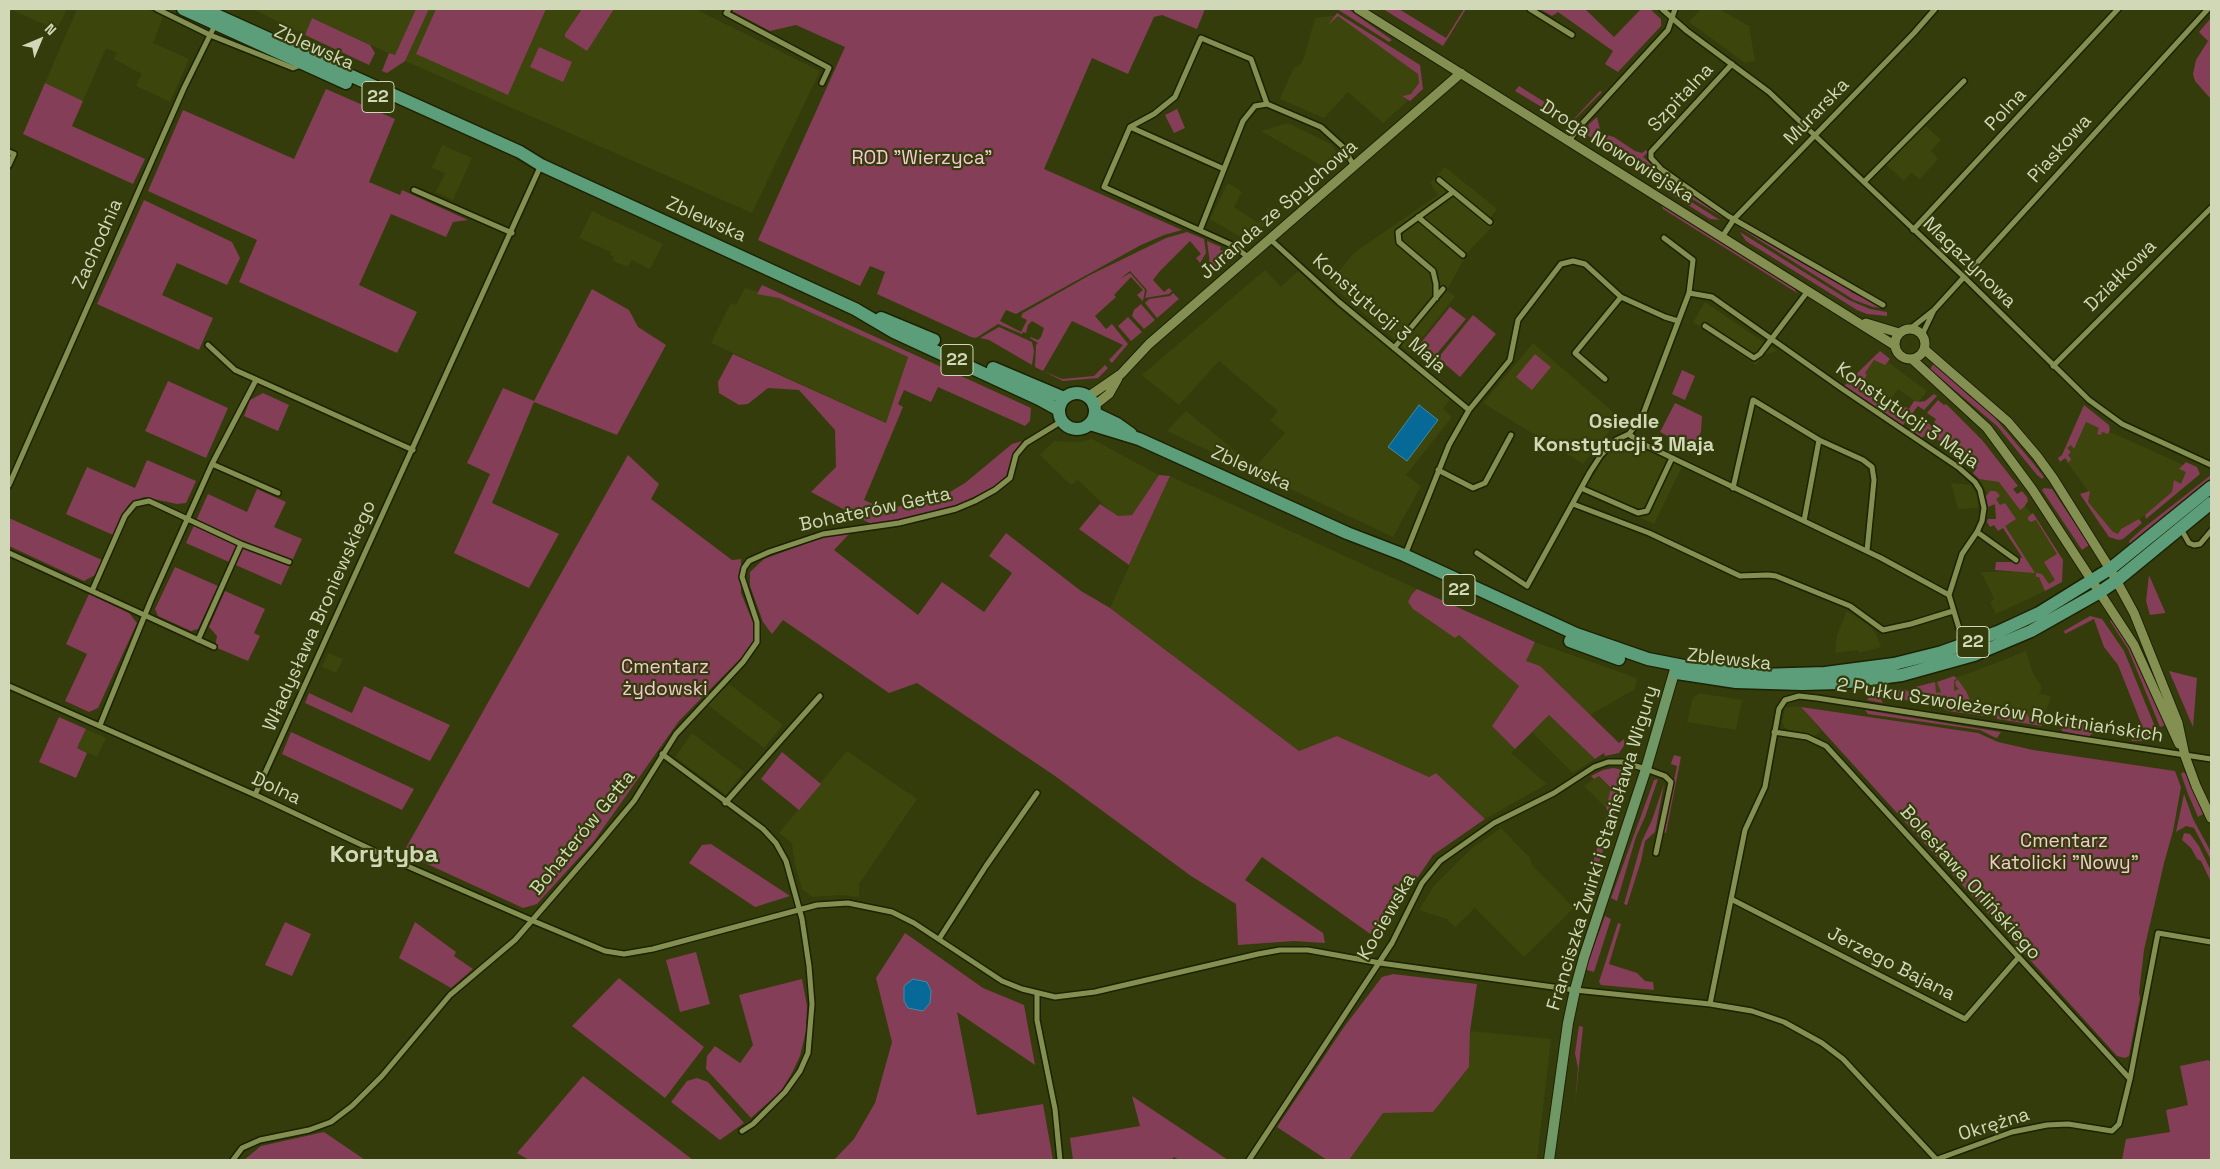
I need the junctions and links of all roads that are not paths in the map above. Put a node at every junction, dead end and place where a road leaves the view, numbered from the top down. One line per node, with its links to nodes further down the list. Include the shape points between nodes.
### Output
1 (157, 9): 13 (street)
2 (182, 9): 13 (main road, Zblewska / 22)
3 (203, 9): 13 (main road, Zblewska / 22)
4 (729, 9): 18 (street, via 726,13 829,68)
5 (1358, 9): 16 (street, Droga Nowowiejska)
6 (1530, 9): 14 (street)
7 (1662, 9): 12 (street, Magazynowa)
8 (1675, 9): 12 (street)
9 (1935, 9): 21 (street, Murarska)
10 (2118, 9): 37 (street, Polna)
11 (2208, 9): 44 (street, Piaskowa)
12 (1673, 18): 15 (street, Magazynowa); 22 (street, via 1668,30)
13 (215, 25): 25 (main road, Zblewska / 22, via 512,157); 25 (main road, Zblewska / 22, via 520,152); 80 (street, Zachodnia, via 138,190)
14 (1572, 35)
15 (1732, 64): 21 (street, Magazynowa); 34 (street, Szpitalna, via 1651,152 1651,158 1661,169)
16 (1461, 73): 22 (street, Droga Nowowiejska); 26 (street, Juranda ze Spychowa)
17 (1964, 81): 29 (street)
18 (822, 83)
19 (1267, 104): 20 (street, via 1251,59 1201,38 1175,97); 26 (street, via 1321,127 1343,147); 27 (street, via 1255,106 1243,121)
20 (1130, 127): 27 (street); 36 (street, via 1104,187)
21 (1814, 136): 29 (street, Magazynowa); 34 (street, Murarska)
22 (1569, 141): 39 (street, Droga Nowowiejska)
23 (9, 152): 24 (street, via 14,154)
24 (9, 165)
25 (541, 166): 38 (street, Władysława Broniewskiego); 51 (main road, Zblewska / 22)
26 (1355, 166): 41 (street, Juranda ze Spychowa)
27 (1224, 169): 36 (street)
28 (1439, 180): 31 (street)
29 (1864, 182): 37 (street, Magazynowa)
30 (414, 190): 38 (street)
31 (1453, 192): 33 (street); 35 (street)
32 (2211, 208): 65 (street, Działkowa)
33 (1418, 218): 42 (street); 49 (street, via 1398,232 1399,242 1433,271)
34 (1734, 219): 39 (street, Murarska); 50 (street)
35 (1490, 222)
36 (1200, 230): 43 (street, via 1239,249)
37 (1913, 230): 44 (street, Magazynowa)
38 (512, 233): 75 (street, Władysława Broniewskiego)
39 (1722, 237): 46 (street, Droga Nowowiejska)
40 (1664, 238): 47 (street, via 1693,260)
41 (1270, 239): 43 (street, Juranda ze Spychowa); 62 (street, Konstytucji 3 Maja)
42 (1463, 254)
43 (1248, 258): 69 (street, Juranda ze Spychowa, via 1149,344)
44 (1964, 277): 52 (street, Piaskowa); 65 (street, Magazynowa)
45 (1443, 289): 49 (street)
46 (1808, 291): 54 (street, Droga Nowowiejska); 59 (street)
47 (1689, 293): 53 (street); 59 (street, Konstytucji 3 Maja, via 1712,297)
48 (1621, 296): 53 (street); 66 (street, via 1575,353); 70 (street, via 1585,264 1573,261 1561,264 1518,320 1510,360)
49 (1436, 298): 62 (street)
50 (1883, 305)
51 (855, 309): 68 (main road, Zblewska / 22, via 897,323); 71 (main road, Zblewska / 22, via 894,332 1039,399)
52 (1934, 310): 56 (street, Piaskowa); 58 (street, Piaskowa)
53 (1678, 321): 72 (street, via 1642,417)
54 (1859, 321): 57 (street, Droga Nowowiejska); 61 (street, Droga Nowowiejska)
55 (1705, 326): 59 (street, via 1754,358)
56 (1910, 329): 57 (street); 58 (street)
57 (1899, 333): 61 (street)
58 (1922, 335): 63 (street)
59 (1770, 339): 91 (street, Konstytucji 3 Maja, via 1970,476 1980,490 1984,508)
60 (208, 345): 67 (street, via 229,366)
61 (1894, 345): 64 (street, via 1902,358)
62 (1394, 348): 70 (street, Konstytucji 3 Maja)
63 (1924, 349): 64 (street); 100 (street, via 2008,422 2031,449)
64 (1913, 360): 101 (street, via 1987,428 2032,489)
65 (2053, 366): 78 (street, Magazynowa, via 2088,400 2122,424)
66 (1605, 379)
67 (256, 380): 75 (street); 77 (street)
68 (1064, 398): 69 (main road, 22, via 1076,392); 71 (main road)
69 (1092, 410): 71 (main road, 22, via 1084,428 1072,428); 92 (main road, Zblewska / 22, via 1139,439)
70 (1469, 410): 79 (street)
71 (1061, 416): 116 (street, Bohaterów Getta, via 1026,443 1016,455 1012,473 995,490 956,509 900,523 823,534 749,561 742,578 757,622 757,642)
72 (1629, 434): 76 (street); 82 (street, via 1616,440 1601,455)
73 (1511, 435): 79 (street, via 1485,482 1473,488)
74 (1819, 440): 83 (street, via 1753,400); 88 (street); 94 (street, via 1872,468 1874,480)
75 (413, 450): 121 (street, Władysława Broniewskiego)
76 (1672, 458): 82 (street, via 1647,511 1638,513); 83 (street)
77 (212, 464): 84 (street); 87 (street)
78 (2211, 465)
79 (1438, 470): 97 (street)
80 (9, 485)
81 (2211, 487): 100 (main road, 22)
82 (1581, 488): 86 (street)
83 (1733, 488): 88 (street)
84 (278, 494)
85 (2211, 503): 89 (main road, 22)
86 (1573, 504): 96 (street, via 1527,586); 106 (street, via 1649,533 1740,576 1776,576 1850,606 1884,630)
87 (188, 519): 93 (street); 103 (street, via 149,501 135,504 125,516); 107 (street)
88 (1804, 521): 94 (street)
89 (2180, 529): 90 (street, via 2194,545 2200,544); 102 (main road, 22)
90 (2211, 531)
91 (1977, 532): 98 (street); 105 (street, Konstytucji 3 Maja, via 1962,554)
92 (1347, 533): 97 (main road, Zblewska / 22); 111 (main road, Zblewska / 22, via 1392,558 1573,642 1636,664)
93 (241, 544): 99 (street); 108 (street)
94 (1867, 551): 105 (street)
95 (9, 553): 103 (street)
96 (1477, 553)
97 (1404, 555): 111 (main road, Zblewska / 22, via 1576,634)
98 (2016, 560)
99 (289, 562)
100 (2110, 569): 101 (main road, Zblewska / 22); 102 (street)
101 (2092, 581): 104 (street); 109 (main road, Zblewska / 22, via 2039,613)
102 (2116, 581): 104 (main road, Zblewska / 22); 117 (street, via 2131,607 2178,724)
103 (92, 592): 107 (street)
104 (2100, 592): 111 (main road, Zblewska / 22, via 2006,642 1902,675 1840,683 1794,684 1736,682); 117 (street, via 2138,652)
105 (1949, 595): 106 (street)
106 (1953, 611): 109 (street)
107 (146, 617): 108 (street); 114 (street)
108 (198, 640): 110 (street)
109 (1964, 645): 111 (main road, Zblewska / 22, via 1894,664 1825,673 1759,675)
110 (214, 647)
111 (1675, 669): 119 (main road, Franciszka Żwirki i Stanisława Wigury)
112 (9, 686): 114 (street, Dolna)
113 (820, 696): 122 (street)
114 (100, 725): 121 (street, Dolna)
115 (1774, 732): 117 (street, 2 Pułku Szwoleżerów Rokitniańskich, via 1779,708 1785,700 1799,696); 125 (street, via 1765,787 1745,830); 130 (street, Bolesława Orlińskiego, via 1807,737 1826,746)
116 (662, 754): 122 (street); 127 (street, Bohaterów Getta, via 634,801)
117 (2185, 756): 118 (street, 2 Pułku Szwoleżerów Rokitniańskich); 123 (street)
118 (2211, 759)
119 (1646, 769): 124 (street, Kociewska, via 1665,776 1671,782); 131 (street, Kociewska, via 1622,762 1594,767 1554,793 1478,833 1440,861 1422,883); 132 (main road, Franciszka Żwirki i Stanisława Wigury)
120 (1037, 792): 128 (street)
121 (256, 795): 127 (street, Dolna)
122 (725, 803): 126 (street, via 763,829 776,843 786,861)
123 (2211, 818)
124 (1656, 853)
125 (1731, 899): 130 (street, Jerzego Bajana, via 1965,1019); 134 (street)
126 (799, 910): 127 (street, Dolna, via 624,954 599,948); 128 (street, Dolna, via 828,904 869,906 892,912); 136 (street, via 812,1004 808,1053 785,1092)
127 (531, 920): 137 (street, Bohaterów Getta, via 515,940 450,995 382,1076 352,1106 331,1122 260,1140 242,1148)
128 (939, 939): 133 (street, Dolna, via 1002,981)
129 (2211, 942): 135 (street, via 2158,933)
130 (2018, 958): 135 (street, Bolesława Orlińskiego)
131 (1380, 963): 132 (street, Dolna); 133 (street, Dolna, via 1308,950 1280,950 1095,992 1054,997); 139 (street, Kociewska)
132 (1575, 990): 134 (street, Dolna); 140 (main road, Franciszka Żwirki i Stanisława Wigury)
133 (1037, 994): 138 (street, via 1037,1020 1055,1109)
134 (1710, 1004): 141 (street, Dolna, via 1752,1011 1784,1022 1822,1043 1843,1059)
135 (2130, 1080): 141 (street, Okrężna, via 2119,1124 2112,1131 2068,1124 2047,1125 2012,1132)
136 (742, 1131)
137 (233, 1160)
138 (1060, 1160)
139 (1249, 1160)
140 (1549, 1160)
141 (1935, 1160)

